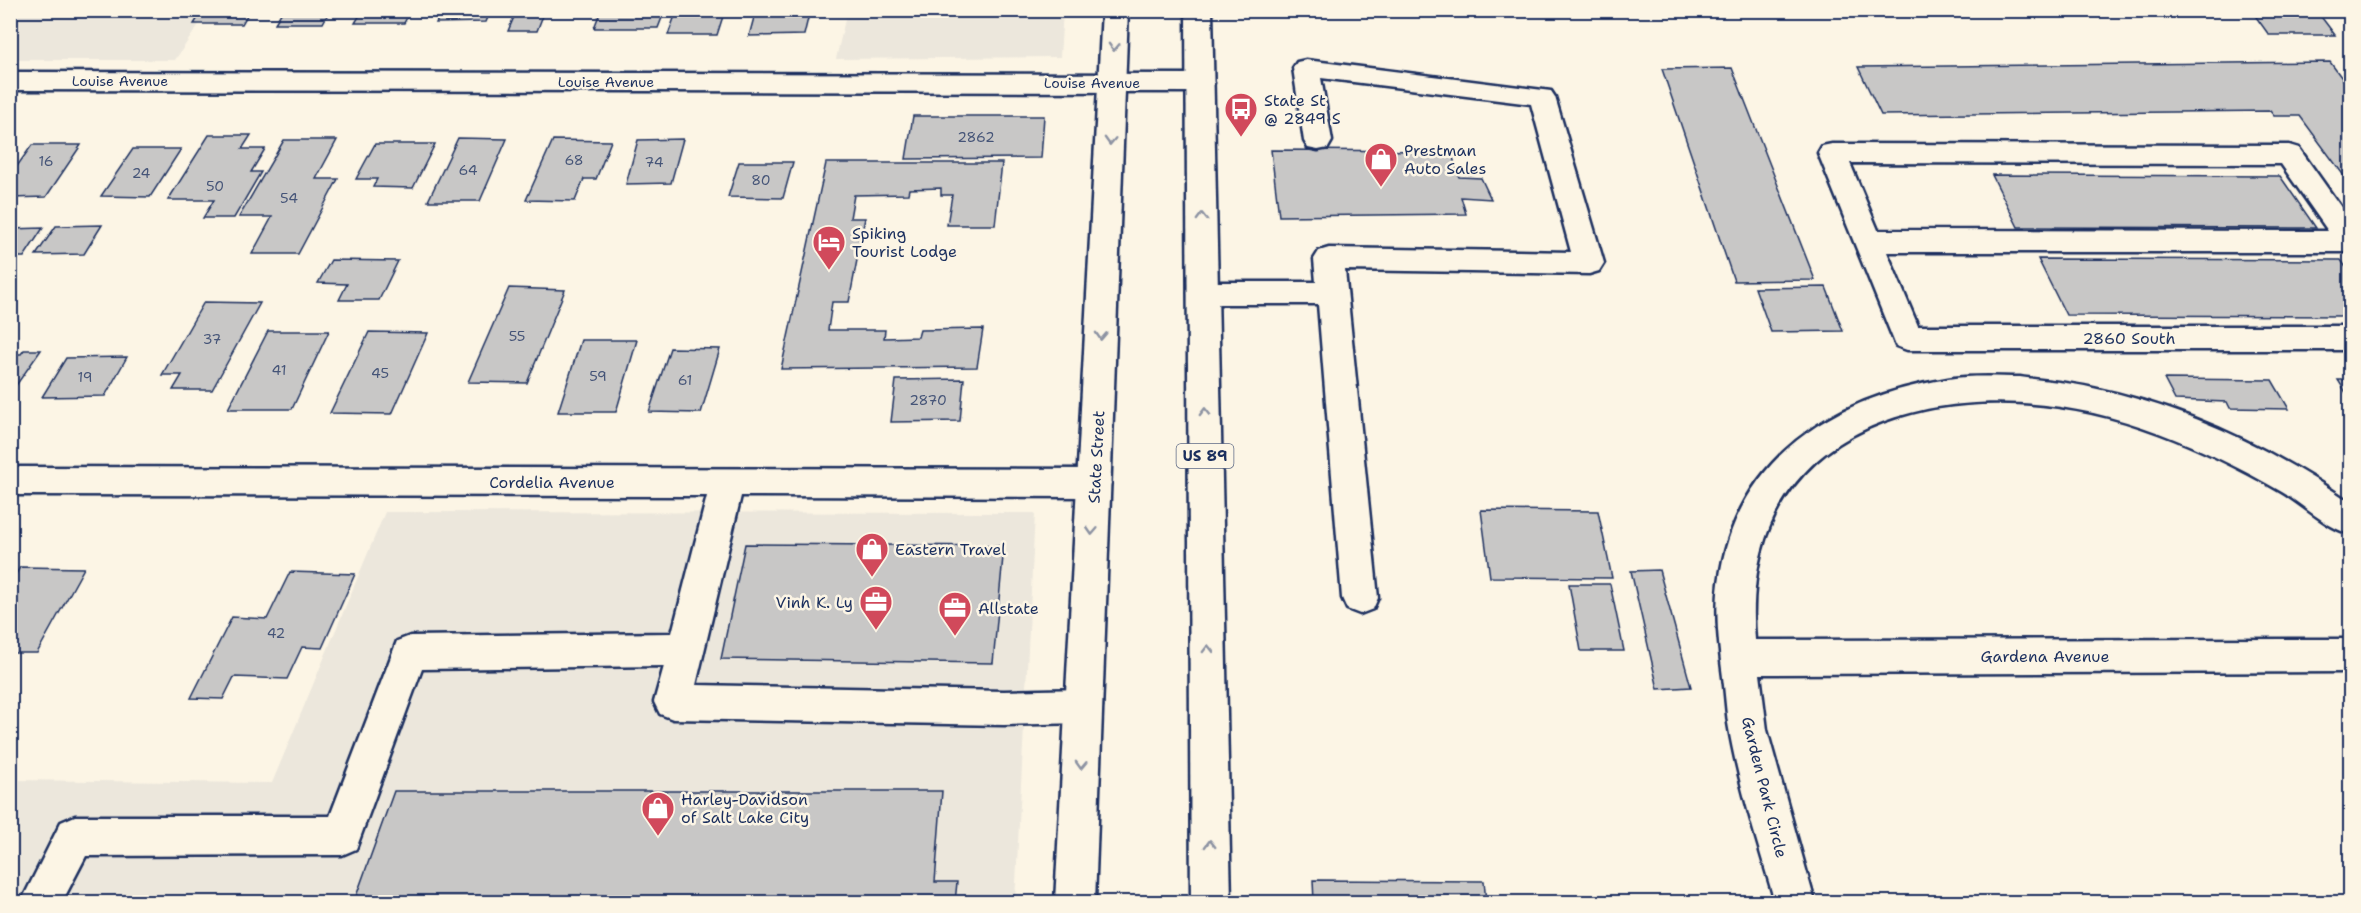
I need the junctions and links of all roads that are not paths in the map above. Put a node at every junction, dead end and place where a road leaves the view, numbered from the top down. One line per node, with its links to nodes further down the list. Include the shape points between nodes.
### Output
1 (1115, 10): 4 (street, State Street, one-way to 4)
2 (1199, 10): 5 (street, US 89)
3 (10, 81): 4 (street, Louise Avenue)
4 (1112, 82): 5 (street, Louise Avenue); 14 (street, State Street, one-way to 14)
5 (1201, 82): 9 (street, US 89, one-way to 5)
6 (1318, 141): 10 (street, via 1306,68 1542,97 1589,263 1329,259)
7 (1868, 241): 8 (street); 8 (street, via 1832,153 2289,155); 11 (street, 2860 South, via 1907,338)
8 (2350, 242)
9 (1203, 293): 10 (street); 23 (street, US 89, one-way to 9)
10 (1332, 293): 16 (street)
11 (2350, 338)
12 (10, 481): 13 (street, Cordelia Avenue)
13 (727, 483): 14 (street, Cordelia Avenue); 17 (street)
14 (1095, 483): 20 (street, State Street, one-way to 20)
15 (2350, 520): 19 (street, Garden Park Circle, via 2287,477 2238,451 2140,412 2063,395 1998,389 1911,398 1838,427 1807,449 1770,491 1746,543 1737,583)
16 (1360, 598)
17 (685, 650): 20 (street, via 673,702); 21 (street, via 410,653 342,836 75,836)
18 (2350, 656): 19 (street, Gardena Avenue)
19 (1739, 657): 24 (street, Garden Park Circle, via 1749,735)
20 (1083, 706): 22 (street, State Street, one-way to 22)
21 (41, 903)
22 (1075, 903)
23 (1211, 903)
24 (1795, 903)

